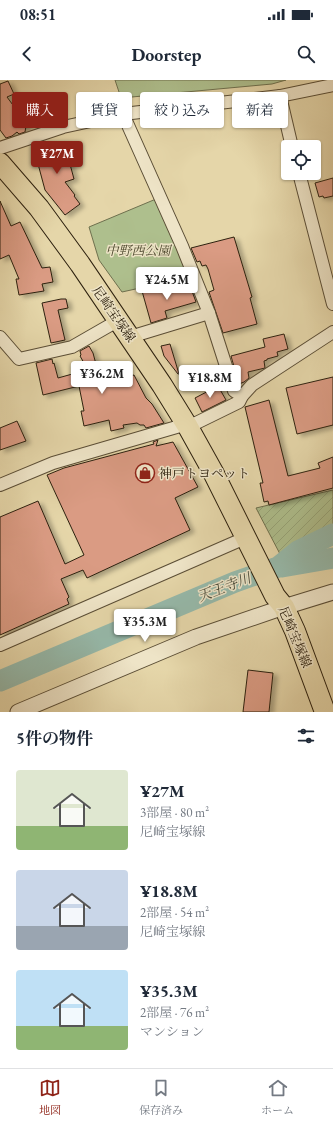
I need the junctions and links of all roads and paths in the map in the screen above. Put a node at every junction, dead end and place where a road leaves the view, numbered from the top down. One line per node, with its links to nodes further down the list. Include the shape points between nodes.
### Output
1 (333, 85): 2 (street)
2 (288, 94)
3 (232, 102): 4 (street)
4 (132, 113)
5 (76, 124): 9 (street)
6 (129, 128): 13 (street)
7 (288, 128): 8 (street)
8 (290, 140)
9 (0, 148)
10 (0, 163): 14 (main road, 尼崎宝塚線, via 39,208)
11 (301, 180): 12 (street)
12 (333, 304)
13 (209, 313): 17 (street); 18 (street, via 234,390)
14 (119, 320): 16 (street, via 72,347 19,359); 17 (main road, 尼崎宝塚線)
15 (333, 332): 18 (street, via 252,385)
16 (0, 337)
17 (130, 337): 19 (main road, 尼崎宝塚線)
18 (242, 396): 19 (street, via 239,402)
19 (187, 425): 20 (street, via 52,463); 21 (main road, 尼崎宝塚線)
20 (0, 485)
21 (246, 541): 23 (main road, 尼崎宝塚線); 24 (street)
22 (333, 592): 23 (street)
23 (280, 601): 25 (street); 26 (main road, 尼崎宝塚線, via 295,631)
24 (0, 645)
25 (18, 712)
26 (325, 712)

